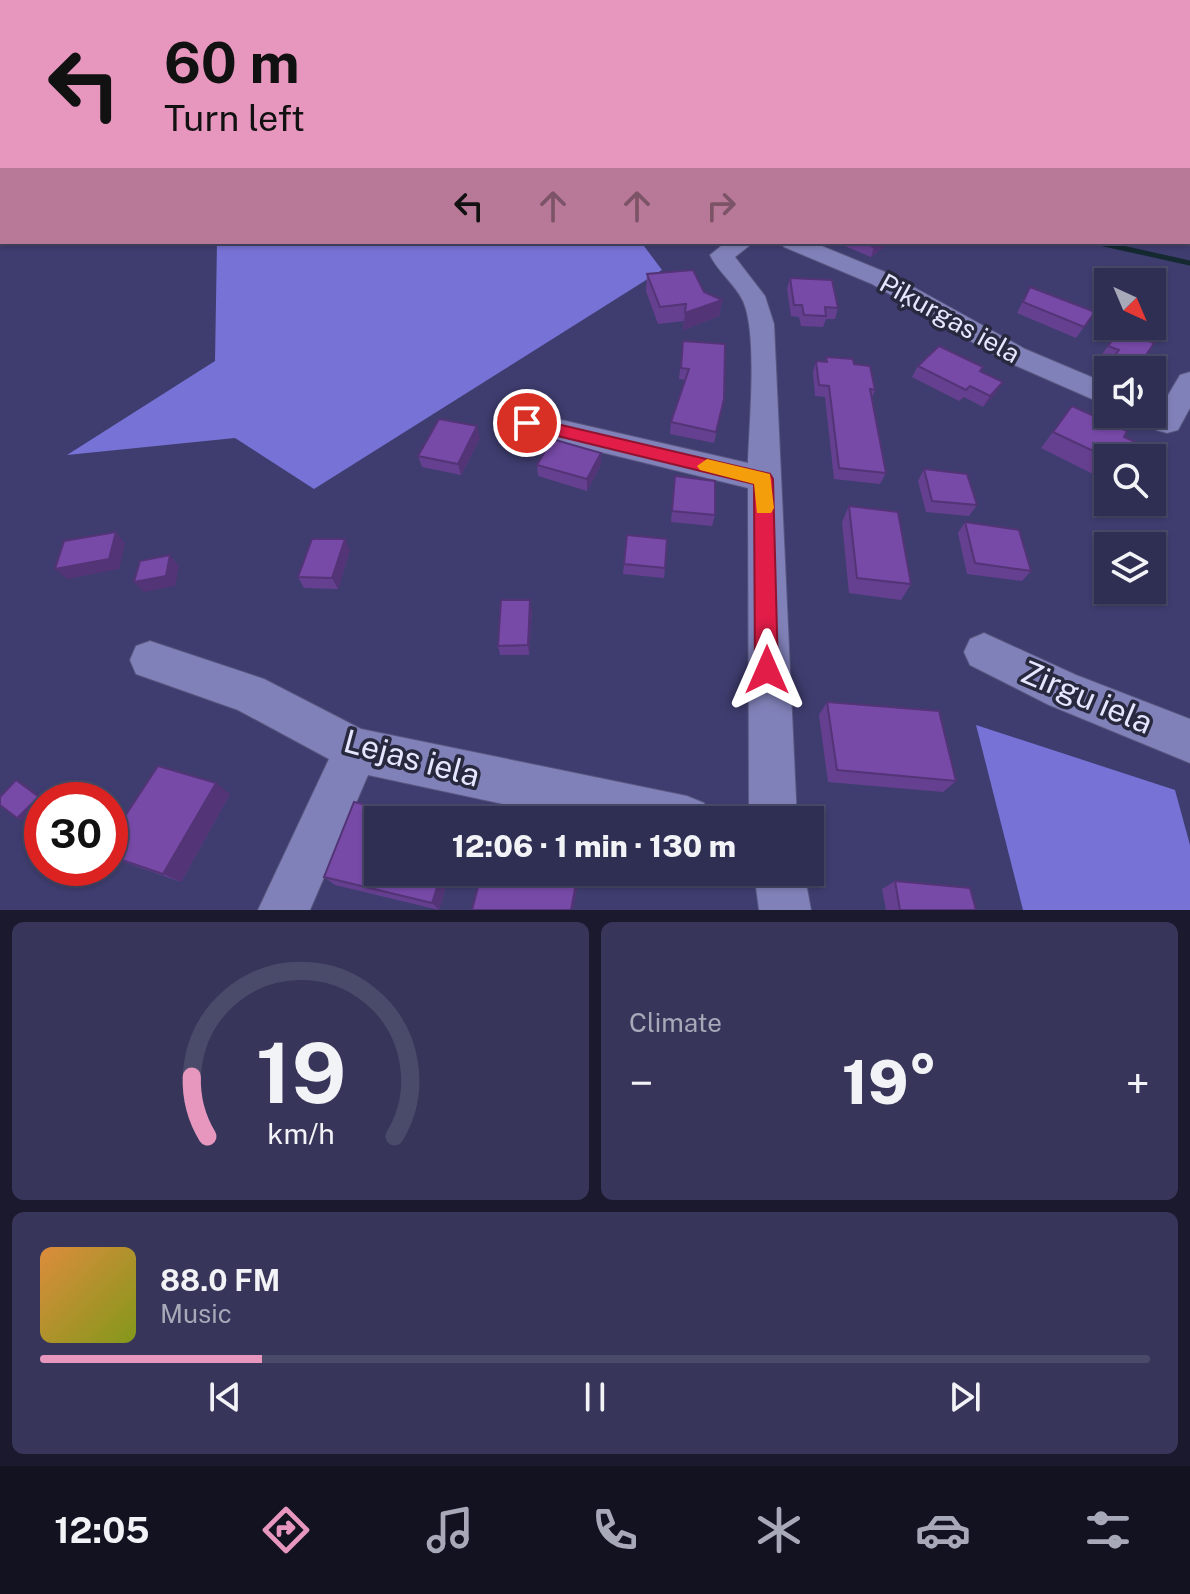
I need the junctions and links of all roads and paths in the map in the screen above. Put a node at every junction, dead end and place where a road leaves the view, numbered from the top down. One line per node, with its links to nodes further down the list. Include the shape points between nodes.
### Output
1 (797, 244): 4 (street, Piķurgas iela, via 881,279 1015,355)
2 (732, 248): 7 (street, via 726,264 758,305)
3 (1190, 382): 5 (street)
4 (1094, 390)
5 (1168, 423)
6 (515, 430): 7 (street, via 527,423)
7 (763, 479): 13 (street)
8 (984, 652): 10 (street, Zirgu iela, via 1064,691)
9 (150, 660): 11 (street, Lejas iela, via 249,693)
10 (1190, 741)
11 (356, 750): 12 (street, Lejas iela); 15 (street)
12 (621, 806)
13 (773, 806)
14 (781, 886): 16 (street)
15 (284, 910)
16 (785, 910)

